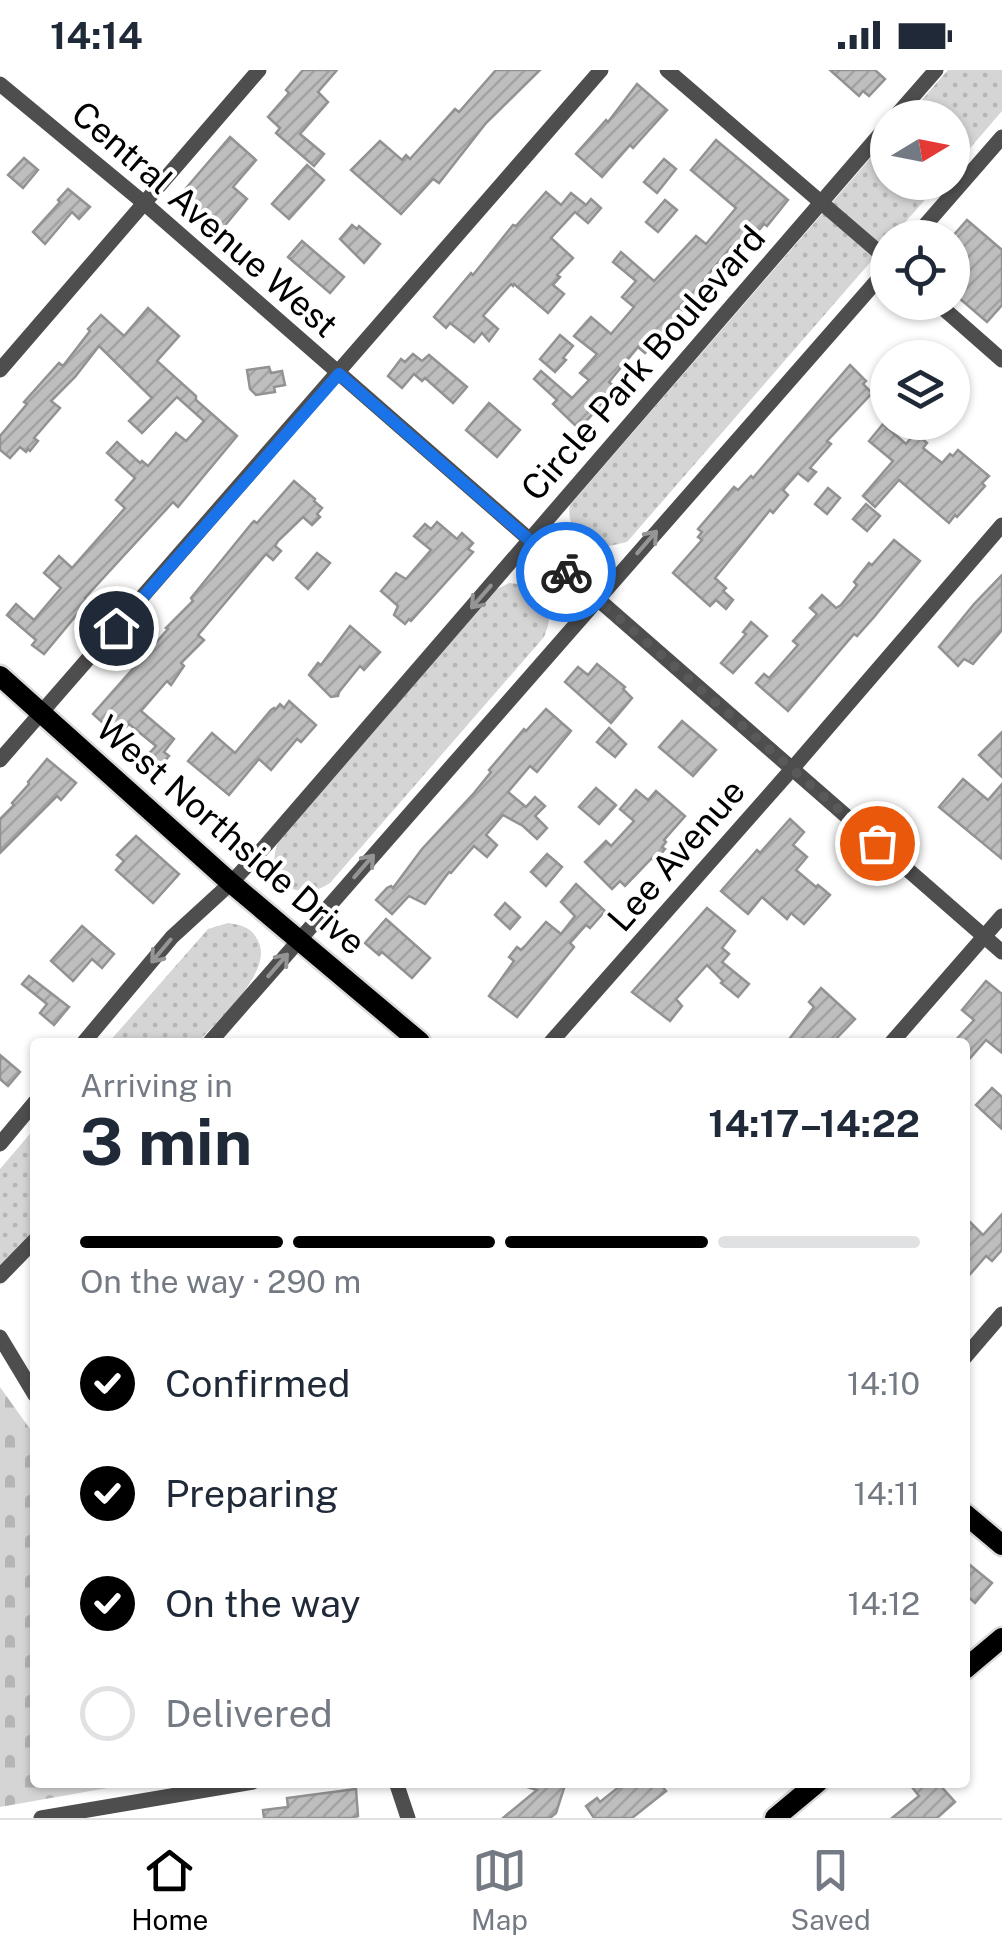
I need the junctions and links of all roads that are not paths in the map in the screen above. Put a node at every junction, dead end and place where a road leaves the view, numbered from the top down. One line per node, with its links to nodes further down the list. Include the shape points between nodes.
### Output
1 (259, 70): 10 (street)
2 (601, 70): 17 (street)
3 (668, 70): 9 (street)
4 (936, 70): 6 (street)
5 (0, 84): 10 (street, Central Avenue West)
6 (910, 100)
7 (1002, 136): 11 (street)
8 (870, 146): 9 (street, Circle Park Boulevard)
9 (820, 202): 12 (street); 19 (street, Circle Park Boulevard)
10 (144, 203): 16 (street); 17 (street, Central Avenue West)
11 (930, 220)
12 (870, 245)
13 (870, 288): 20 (street, one-way to 13)
14 (956, 320): 15 (street)
15 (1002, 360)
16 (0, 370)
17 (339, 374): 19 (street, Central Avenue West); 22 (street)
18 (1002, 524): 24 (street, Lee Avenue)
19 (529, 541): 20 (street, Central Avenue West); 25 (street, Circle Park Boulevard, one-way to 25)
20 (597, 598): 24 (street, Central Avenue West); 28 (street, one-way to 20)
21 (0, 676): 22 (main road, West Northside Drive)
22 (42, 712): 23 (street); 25 (main road, West Northside Drive)
23 (0, 760)
24 (792, 769): 27 (street, Central Avenue West); 33 (street, Lee Avenue)
25 (230, 882): 28 (main road, West Northside Drive); 30 (street, Circle Park Boulevard, one-way to 30, via 172,938)
26 (1002, 916): 27 (street)
27 (984, 937): 29 (street, Central Avenue West); 34 (street)
28 (300, 940): 31 (street, one-way to 28); 32 (main road, West Northside Drive)
29 (1002, 952)
30 (87, 1038)
31 (214, 1038)
32 (415, 1038)
33 (555, 1038)
34 (896, 1038)
35 (30, 1108): 36 (street)
36 (0, 1144)
37 (30, 1245): 38 (street)
38 (0, 1276)
39 (1002, 1314): 41 (street)
40 (0, 1337): 42 (street)
41 (970, 1351)
42 (30, 1387)
43 (970, 1518): 44 (main road)
44 (1002, 1545)
45 (1002, 1638): 47 (main road)
46 (1002, 1650): 47 (main road)
47 (973, 1663)
48 (218, 1788): 51 (street)
49 (398, 1788): 52 (street)
50 (808, 1788): 53 (main road)
51 (41, 1818)
52 (408, 1818)
53 (775, 1818)

